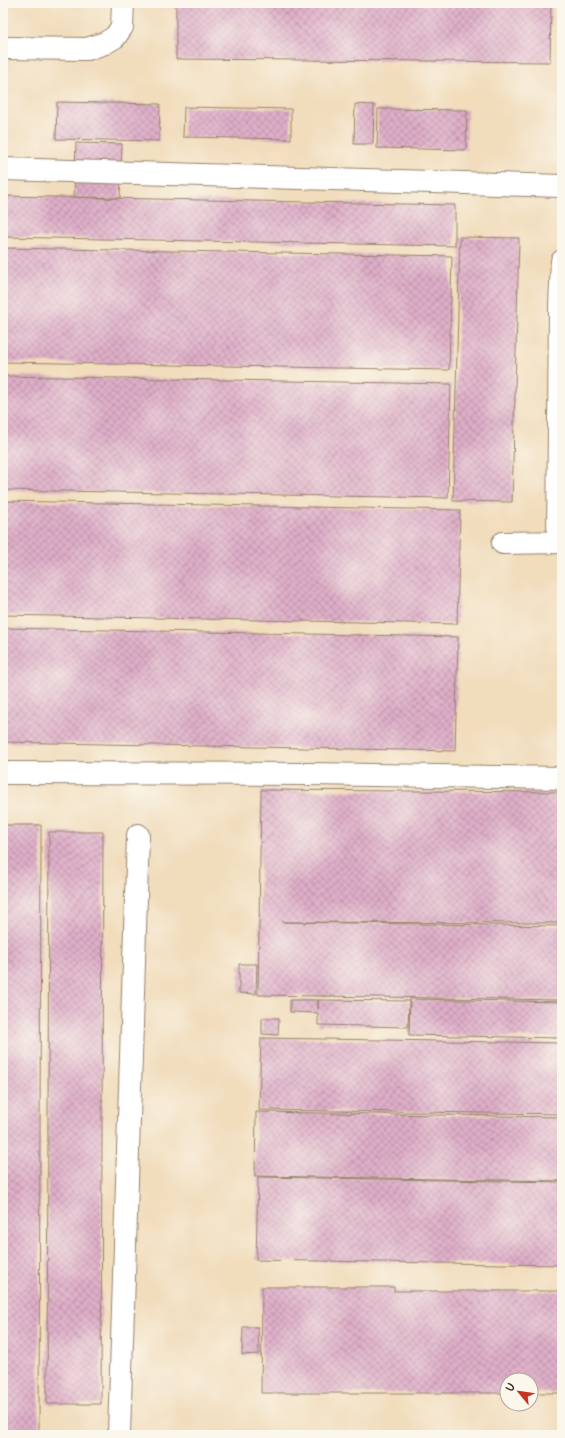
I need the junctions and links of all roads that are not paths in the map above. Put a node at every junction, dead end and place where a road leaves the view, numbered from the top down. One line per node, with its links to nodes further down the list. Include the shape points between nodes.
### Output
1 (123, 3): 2 (lane, via 122,27 115,37 105,44 87,49)
2 (3, 48)
3 (3, 169): 4 (lane)
4 (562, 186)
5 (562, 261): 6 (lane)
6 (560, 542): 7 (lane)
7 (503, 543)
8 (3, 773): 9 (lane)
9 (562, 778)
10 (138, 835): 11 (lane)
11 (118, 1435)

